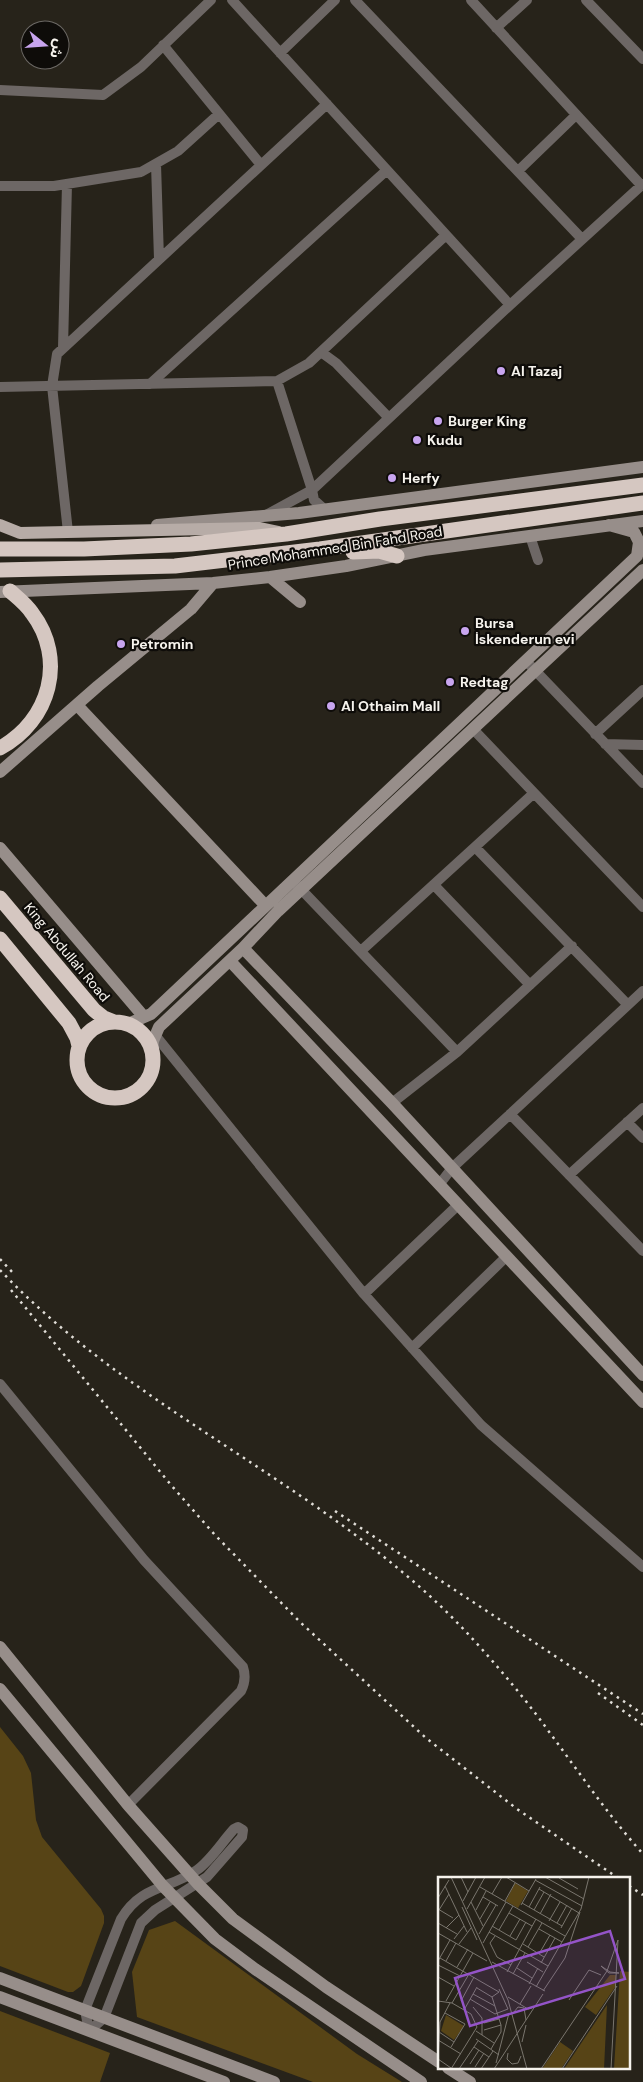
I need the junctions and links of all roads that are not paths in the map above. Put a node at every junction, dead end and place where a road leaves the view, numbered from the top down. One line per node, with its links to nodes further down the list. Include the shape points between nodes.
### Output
1 (211, 0): 9 (street)
2 (232, 0): 10 (street)
3 (335, 0): 10 (street)
4 (355, 0): 19 (street)
5 (471, 0): 8 (street)
6 (527, 0): 8 (street)
7 (586, 0): 11 (street)
8 (496, 28): 15 (street)
9 (163, 45): 12 (street, via 141,67 103,95); 14 (street)
10 (280, 54): 13 (street)
11 (643, 59)
12 (0, 90)
13 (327, 104): 17 (street); 18 (street)
14 (219, 114): 16 (street, via 178,151); 17 (street)
15 (576, 115): 19 (street); 21 (street)
16 (156, 164): 20 (street, via 141,172); 25 (street)
17 (261, 165): 25 (street)
18 (386, 170): 23 (street); 30 (street)
19 (518, 171): 24 (street)
20 (67, 184): 22 (street); 27 (street)
21 (642, 185): 24 (street)
22 (0, 186)
23 (446, 235): 26 (street); 28 (street)
24 (582, 239): 26 (street)
25 (159, 259): 27 (street)
26 (510, 305): 33 (street)
27 (64, 348): 31 (street, via 57,354)
28 (321, 352): 29 (street, via 309,363); 33 (street, via 336,363)
29 (277, 381): 30 (street); 36 (street)
30 (150, 384): 31 (street)
31 (52, 386): 32 (street); 43 (street)
32 (0, 387)
33 (389, 418): 36 (street)
34 (643, 467): 38 (street)
35 (643, 485): 46 (highway, Prince Mohammed Bin Fahd Road)
36 (312, 490): 38 (street, via 314,500); 39 (street)
37 (643, 503): 48 (highway, Prince Mohammed Bin Fahd Road)
38 (324, 509): 39 (street)
39 (265, 516): 43 (street)
40 (643, 521): 42 (street, Prince Mohammed Bin Fahd Road)
41 (0, 525): 45 (main road)
42 (609, 525): 47 (street, Prince Mohammed Bin Fahd Road); 58 (street, via 634,532 639,542 637,556)
43 (68, 532): 45 (main road); 46 (main road, via 260,528)
44 (0, 533): 45 (street)
45 (20, 533)
46 (286, 534): 49 (highway, Prince Mohammed Bin Fahd Road, via 191,544)
47 (530, 536): 50 (street, Prince Mohammed Bin Fahd Road); 51 (street)
48 (320, 548): 50 (highway, via 342,553 379,551); 52 (highway, Prince Mohammed Bin Fahd Road, via 175,566)
49 (0, 549)
50 (397, 556): 54 (street, Prince Mohammed Bin Fahd Road)
51 (538, 560)
52 (0, 570)
53 (643, 570): 58 (street)
54 (270, 577): 55 (street, Prince Mohammed Bin Fahd Road); 57 (street)
55 (213, 583): 56 (street, Prince Mohammed Bin Fahd Road); 60 (street, via 191,609)
56 (5, 592): 65 (highway, via 33,614 46,639 51,663 47,692 40,711 22,734)
57 (300, 602)
58 (531, 667): 61 (street); 62 (street); 71 (street)
59 (643, 690): 62 (street)
60 (77, 705): 66 (street); 75 (street)
61 (473, 729): 68 (street); 73 (street)
62 (596, 734): 63 (street)
63 (605, 744): 64 (street); 67 (street)
64 (643, 745)
65 (0, 748)
66 (0, 772)
67 (643, 783)
68 (534, 793): 69 (street); 76 (street)
69 (475, 847): 72 (street); 78 (street)
70 (0, 848): 85 (street)
71 (293, 879): 73 (street); 75 (street)
72 (434, 885): 80 (street); 82 (street)
73 (301, 890): 79 (street); 80 (street)
74 (0, 898): 86 (highway, King Abdullah Road, via 94,1010 104,1018)
75 (265, 905): 85 (street, via 151,1014)
76 (643, 907)
77 (0, 939): 88 (highway, via 68,1023)
78 (572, 946): 82 (street); 84 (street)
79 (243, 948): 81 (street); 91 (street)
80 (362, 950): 90 (street)
81 (230, 961): 87 (street); 98 (street)
82 (530, 985): 90 (street)
83 (643, 991): 84 (street)
84 (628, 1005): 93 (street)
85 (144, 1017): 86 (street)
86 (121, 1023): 88 (highway, via 106,1023 93,1029); 89 (highway, via 146,1037)
87 (155, 1035): 89 (street); 102 (street)
88 (80, 1046): 89 (highway, via 78,1068 84,1082 95,1092 109,1097 124,1097 143,1085 152,1066)
89 (152, 1051)
90 (457, 1052): 91 (street)
91 (392, 1103): 96 (street)
92 (643, 1108): 94 (street)
93 (510, 1114): 96 (street); 97 (street)
94 (627, 1122): 95 (street); 97 (street)
95 (643, 1138)
96 (452, 1168): 98 (street); 104 (street)
97 (569, 1175): 100 (street)
98 (439, 1185): 99 (street)
99 (458, 1205): 101 (street); 102 (street)
100 (643, 1251)
101 (506, 1257): 103 (street); 106 (street)
102 (364, 1294): 103 (street)
103 (412, 1348): 107 (street, via 481,1425)
104 (643, 1376)
105 (0, 1384): 110 (street, via 144,1560 243,1667 245,1673 241,1691)
106 (643, 1402)
107 (643, 1567)
108 (0, 1647): 110 (street)
109 (0, 1689): 112 (street)
110 (128, 1805): 111 (street)
111 (194, 1879): 111 (street, via 207,1877 242,1837 242,1828 234,1829); 112 (street); 113 (street); 119 (street, via 233,1919 257,1937)
112 (163, 1886): 113 (street); 116 (street, via 142,1895 126,1910)
113 (174, 1898): 117 (street, via 141,1923); 123 (street, via 215,1939 255,1969)
114 (0, 1978): 116 (street)
115 (0, 1997): 118 (street)
116 (85, 2010): 117 (street); 118 (street)
117 (104, 2018): 118 (street); 122 (street)
118 (89, 2031): 121 (street)
119 (438, 2061)
120 (451, 2070): 124 (street)
121 (224, 2082)
122 (274, 2082)
123 (421, 2082)
124 (470, 2082)

